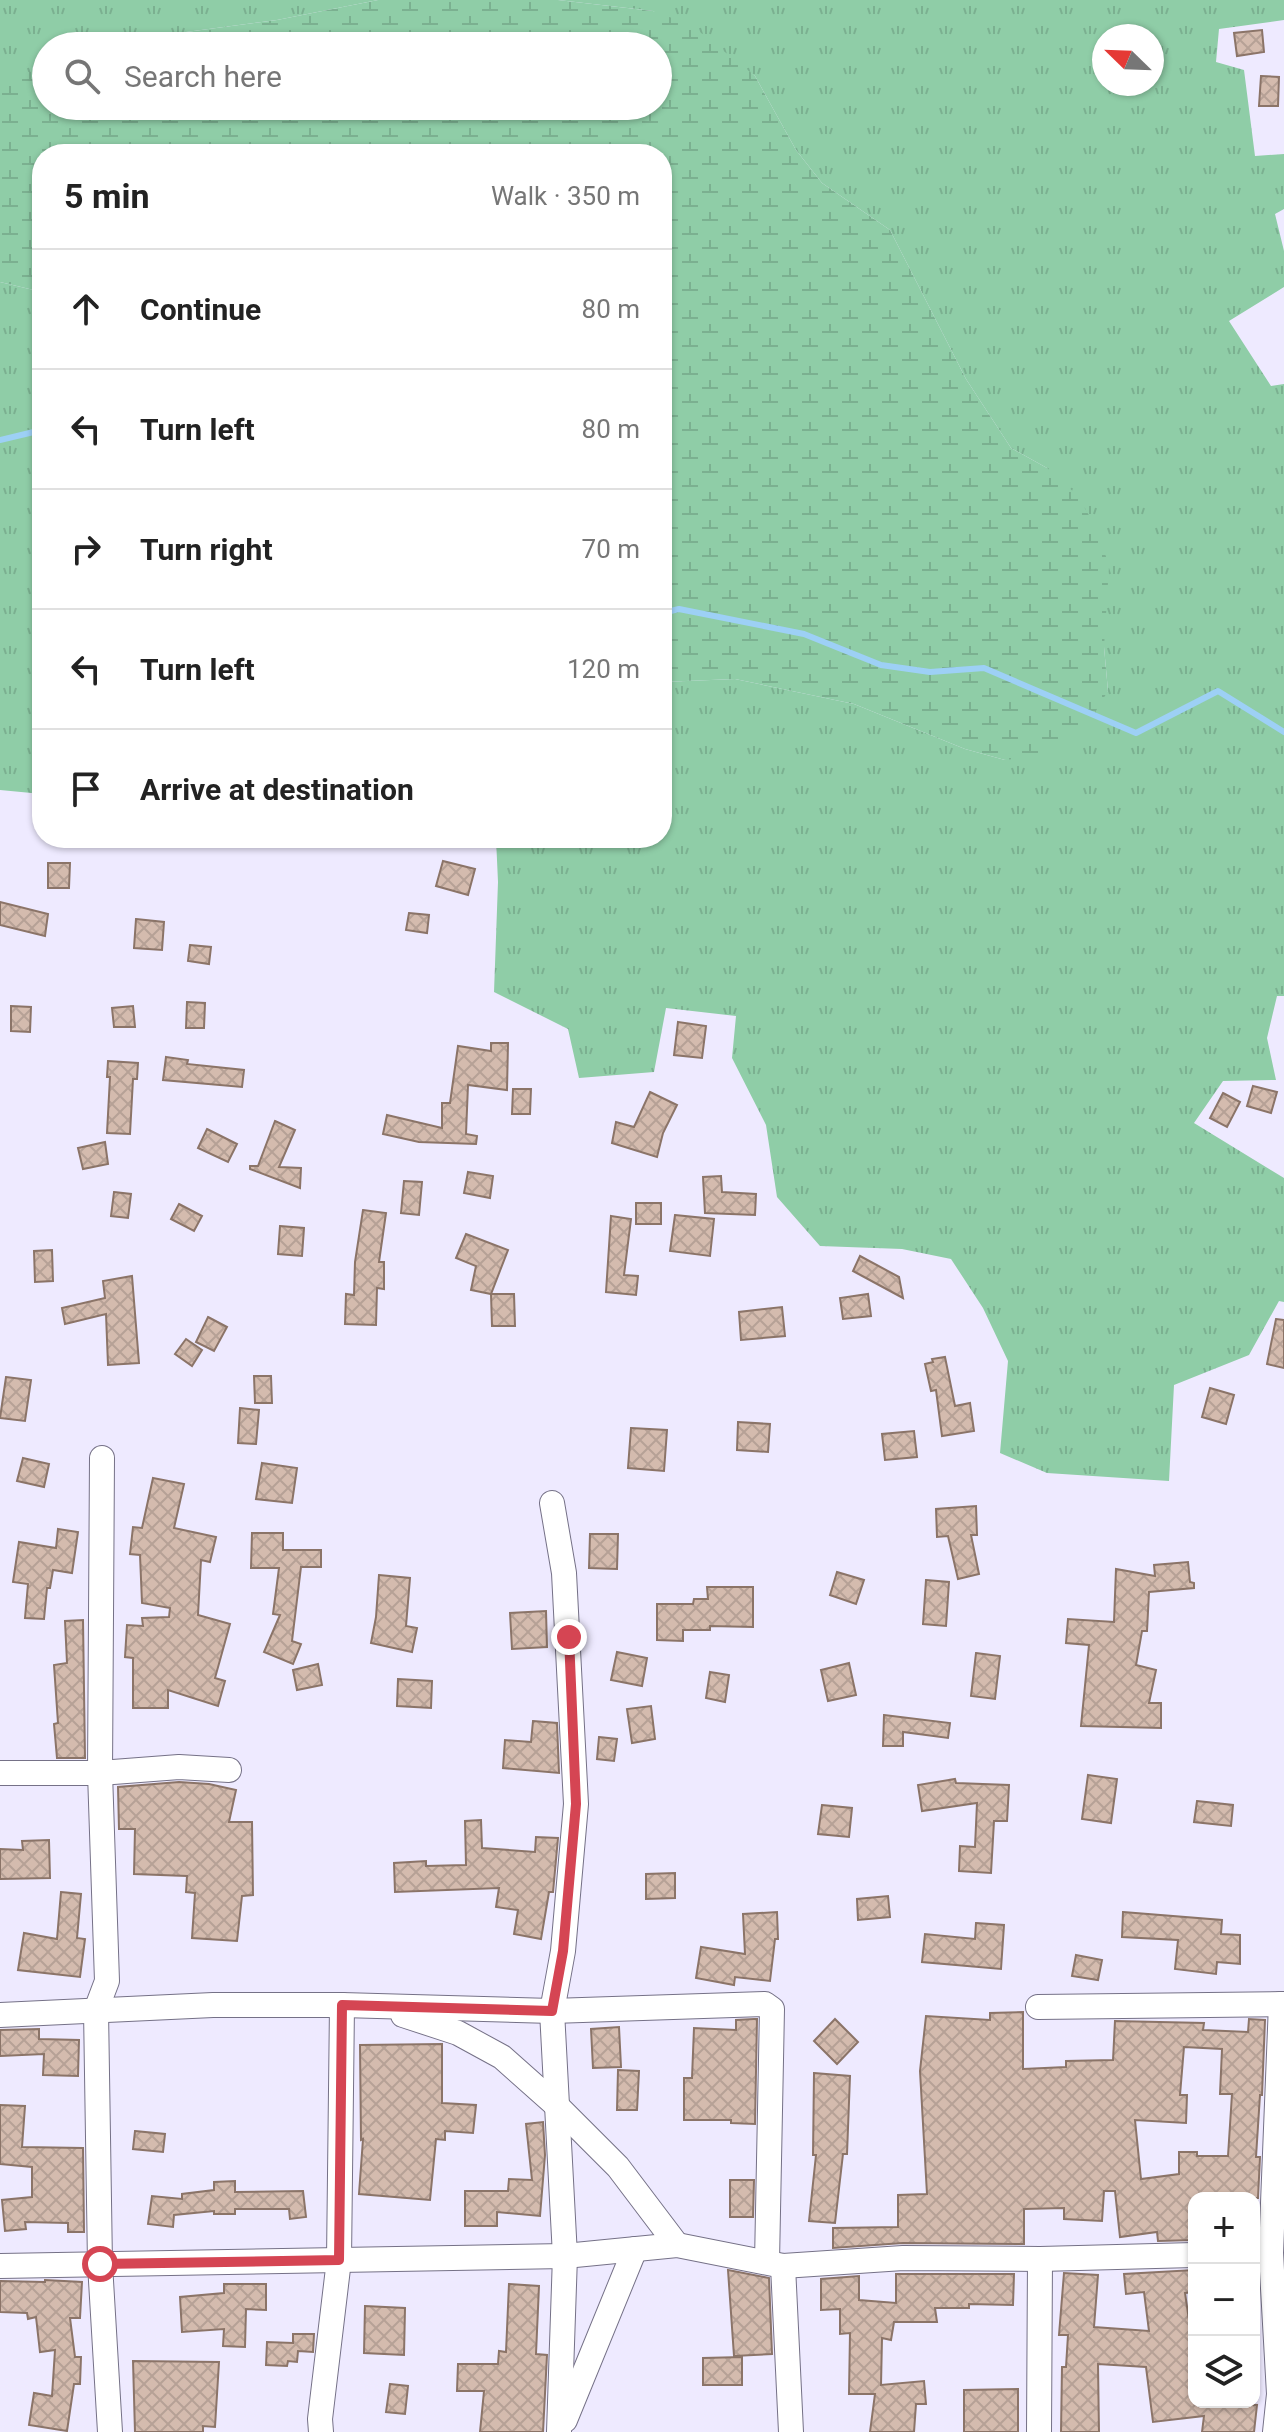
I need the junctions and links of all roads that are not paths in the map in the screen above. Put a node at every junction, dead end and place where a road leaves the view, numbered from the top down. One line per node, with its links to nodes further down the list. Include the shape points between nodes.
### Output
1 (102, 1458): 5 (street)
2 (552, 1503): 11 (street, via 564,1573 576,1804 563,1951)
3 (229, 1770): 5 (street, via 179,1767)
4 (0, 1773): 5 (street)
5 (100, 1773): 10 (street, via 107,1981)
6 (1283, 2004): 9 (street); 16 (street)
7 (342, 2005): 8 (street); 10 (street); 20 (street)
8 (378, 2006): 11 (street); 13 (street, via 458,2033 502,2057)
9 (1038, 2007)
10 (96, 2010): 12 (street); 21 (street)
11 (552, 2011): 13 (street); 22 (street, via 753,2003 772,2009)
12 (0, 2015)
13 (556, 2105): 14 (street, via 618,2167); 18 (street)
14 (677, 2245): 15 (street); 22 (street)
15 (635, 2249): 18 (street); 26 (street)
16 (1270, 2253): 29 (street, via 1279,2394)
17 (1188, 2255): 19 (street)
18 (565, 2256): 20 (street); 26 (street)
19 (1040, 2259): 22 (street); 28 (street)
20 (339, 2260): 21 (street); 25 (street)
21 (100, 2264): 23 (street); 24 (street)
22 (775, 2264): 27 (street)
23 (0, 2266)
24 (110, 2432)
25 (321, 2432)
26 (559, 2432)
27 (791, 2432)
28 (1039, 2432)
29 (1275, 2432)

